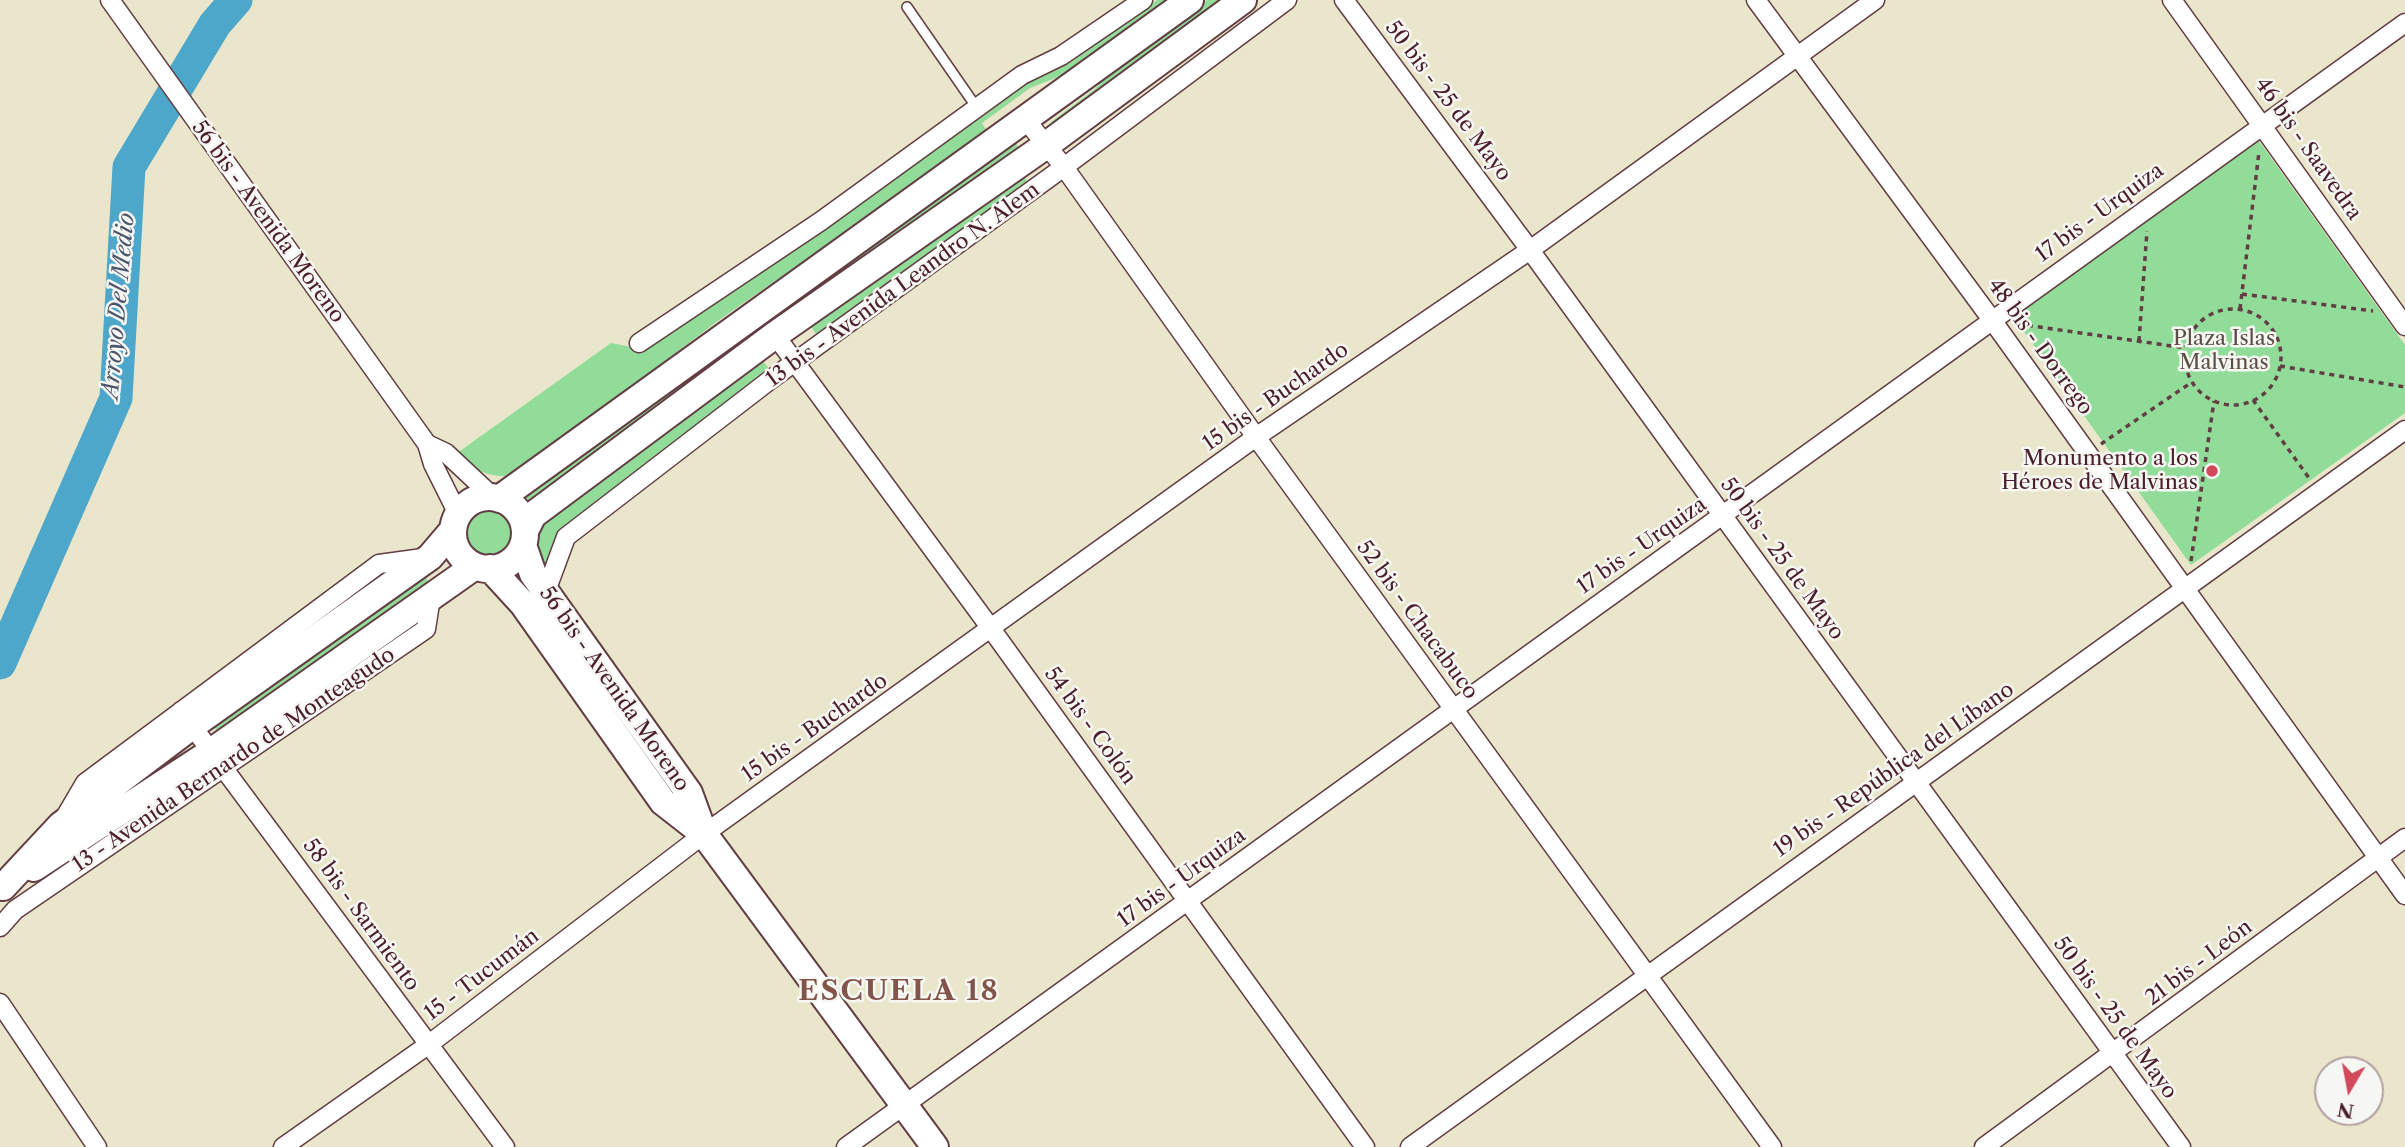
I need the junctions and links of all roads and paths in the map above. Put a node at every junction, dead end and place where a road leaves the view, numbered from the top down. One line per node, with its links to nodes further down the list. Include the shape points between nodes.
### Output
1 (110, 0): 36 (street, 56 bis - Avenida Moreno)
2 (1143, 0): 13 (street)
3 (1190, 0): 14 (main road)
4 (1243, 0): 16 (main road, 13 bis - Avenida Leandro N. Alem)
5 (1287, 0): 17 (street, 13 bis - Avenida Leandro N. Alem)
6 (1344, 0): 19 (street, 50 bis - 25 de Mayo)
7 (1756, 0): 12 (street, 48 bis - Dorrego)
8 (1875, 0): 12 (street, 15 bis - Buchardo)
9 (2172, 0): 15 (street, 46 bis - Saavedra)
10 (907, 7): 13 (lane)
11 (2405, 23): 15 (street, 17 bis - Urquiza)
12 (1796, 56): 19 (street, 15 bis - Buchardo); 22 (street, 48 bis - Dorrego)
13 (977, 108): 26 (street, via 821,221)
14 (1025, 119): 16 (street, 52 bis - Chacabuco); 39 (main road)
15 (2263, 123): 18 (street, 17 bis - Urquiza); 20 (path); 23 (street, 46 bis - Saavedra)
16 (1045, 146): 17 (street, 52 bis - Chacabuco); 24 (main road, 13 bis - Avenida Leandro N. Alem)
17 (1064, 167): 28 (street, 13 bis - Avenida Leandro N. Alem); 35 (street, 52 bis - Chacabuco)
18 (2149, 206): 22 (street, 17 bis - Urquiza); 25 (path)
19 (1530, 250): 35 (street, 15 bis - Buchardo); 40 (street, 50 bis - 25 de Mayo)
20 (2242, 294): 21 (path); 23 (path)
21 (2240, 310): 27 (path, via 2210,314 2198,323); 29 (path, via 2256,314 2268,324 2277,337)
22 (1992, 320): 25 (path); 37 (street, 48 bis - Dorrego); 40 (street, 17 bis - Urquiza)
23 (2400, 320)
24 (775, 335): 28 (street, 54 bis - Colón); 42 (main road, 13 bis - Avenida Leandro N. Alem, via 533,515)
25 (2139, 341): 27 (path)
26 (639, 343)
27 (2186, 348): 30 (path, via 2186,369)
28 (794, 363): 45 (street, 13 bis - Avenida Leandro N. Alem, via 566,537); 46 (street, 54 bis - Colón)
29 (2280, 366): 31 (path); 32 (path, via 2274,382)
30 (2192, 382): 33 (path); 37 (path)
31 (2405, 387)
32 (2253, 400): 33 (path, via 2235,405); 38 (path)
33 (2214, 401): 44 (path)
34 (2405, 430): 38 (street, 19 bis - República del Líbano)
35 (1256, 437): 46 (street, 15 bis - Buchardo); 47 (street, 52 bis - Chacabuco)
36 (427, 444): 39 (street, 56 bis - Avenida Moreno, via 446,453); 41 (street, 56 bis - Avenida Moreno)
37 (2088, 453): 44 (street, 48 bis - Dorrego)
38 (2319, 493): 44 (street, 19 bis - República del Líbano)
39 (496, 498): 41 (main road, via 478,498 466,505); 42 (main road, via 515,508)
40 (1723, 516): 47 (street, 17 bis - Urquiza); 50 (street, 50 bis - 25 de Mayo)
41 (456, 522): 43 (main road, via 458,552); 48 (main road, 13 - Avenida Bernardo de Monteagudo, via 430,556)
42 (524, 538): 43 (main road, via 509,563); 45 (main road, 56 bis - Avenida Moreno, via 533,574)
43 (483, 567): 49 (main road, 13 - Avenida Bernardo de Monteagudo, via 431,597); 51 (main road, 56 bis - Avenida Moreno, via 523,604 663,802)
44 (2187, 590): 50 (street, 19 bis - República del Líbano); 53 (street, 48 bis - Dorrego)
45 (546, 591): 51 (main road, 56 bis - Avenida Moreno, via 689,793)
46 (992, 630): 51 (street, 15 bis - Buchardo); 56 (street, 54 bis - Colón)
47 (1452, 708): 56 (street, 17 bis - Urquiza); 58 (street, 52 bis - Chacabuco)
48 (186, 718): 49 (street, 58 bis - Sarmiento); 54 (main road, 13 - Avenida Bernardo de Monteagudo, via 61,825)
49 (217, 759): 54 (main road, 13 - Avenida Bernardo de Monteagudo); 60 (street, 58 bis - Sarmiento)
50 (1916, 782): 58 (street, 19 bis - República del Líbano); 61 (street, 50 bis - 25 de Mayo)
51 (704, 834): 60 (street, 15 - Tucumán); 62 (main road, 56 bis - Avenida Moreno)
52 (2405, 838): 53 (street, 21 bis - León)
53 (2378, 858): 55 (street, 48 bis - Dorrego); 61 (street, 21 bis - León)
54 (6, 895): 57 (street)
55 (2405, 895)
56 (1189, 901): 62 (street, 17 bis - Urquiza); 68 (street, 54 bis - Colón)
57 (0, 927)
58 (1647, 974): 69 (street, 19 bis - República del Líbano); 70 (street, 52 bis - Chacabuco)
59 (0, 1003): 63 (street)
60 (428, 1045): 64 (street, 15 - Tucumán); 65 (street, 58 bis - Sarmiento)
61 (2113, 1055): 71 (street, 21 bis - León); 72 (street, 50 bis - 25 de Mayo)
62 (904, 1104): 66 (street, 17 bis - Urquiza); 67 (main road, 56 bis - Avenida Moreno)
63 (97, 1147)
64 (283, 1147)
65 (505, 1147)
66 (846, 1147)
67 (935, 1147)
68 (1365, 1147)
69 (1410, 1147)
70 (1772, 1147)
71 (1984, 1147)
72 (2181, 1147)

